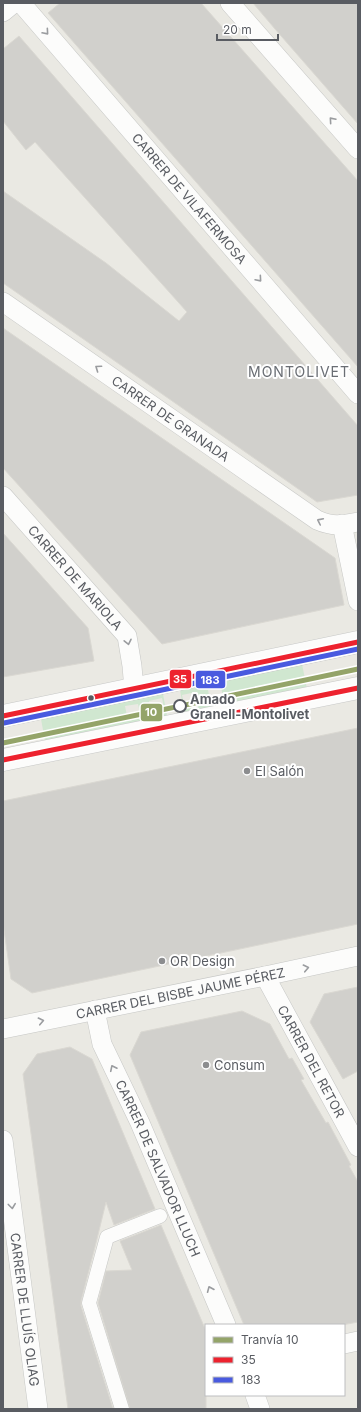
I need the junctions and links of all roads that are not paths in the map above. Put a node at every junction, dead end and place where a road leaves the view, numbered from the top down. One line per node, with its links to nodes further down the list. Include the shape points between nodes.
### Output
1 (14, 3): 4 (street)
2 (21, 3): 7 (street, CARRER DE VILAFERMOSA, one-way to 7)
3 (230, 3): 5 (street, one-way to 3)
4 (3, 12)
5 (358, 149)
6 (3, 302): 9 (street, CARRER DE GRANADA, one-way to 6, via 338,525 317,520)
7 (358, 394)
8 (3, 496): 13 (street, CARRER DE MARIOLA, one-way to 13, via 127,636)
9 (353, 523): 10 (street, CARRER DE GRANADA)
10 (358, 601)
11 (358, 642): 13 (main road)
12 (358, 688): 15 (main road)
13 (134, 690): 14 (main road)
14 (3, 716)
15 (3, 760)
16 (358, 956): 17 (street, CARRER DEL BISBE JAUME PÉREZ, one-way to 16)
17 (265, 976): 18 (street, CARRER DEL BISBE JAUME PÉREZ); 21 (street, CARRER DEL RETOR)
18 (95, 1010): 19 (street, CARRER DEL BISBE JAUME PÉREZ, one-way to 18); 23 (street, CARRER DE SALVADOR LLUCH, one-way to 18, via 140,1123 102,1044)
19 (3, 1029)
20 (3, 1140): 27 (street, CARRER DE LLUÍS OLIAG, one-way to 27)
21 (358, 1147)
22 (160, 1216): 28 (street, via 107,1237 89,1303)
23 (226, 1324)
24 (358, 1341): 25 (street)
25 (345, 1344)
26 (254, 1396): 29 (street)
27 (38, 1409)
28 (122, 1409)
29 (260, 1409)

